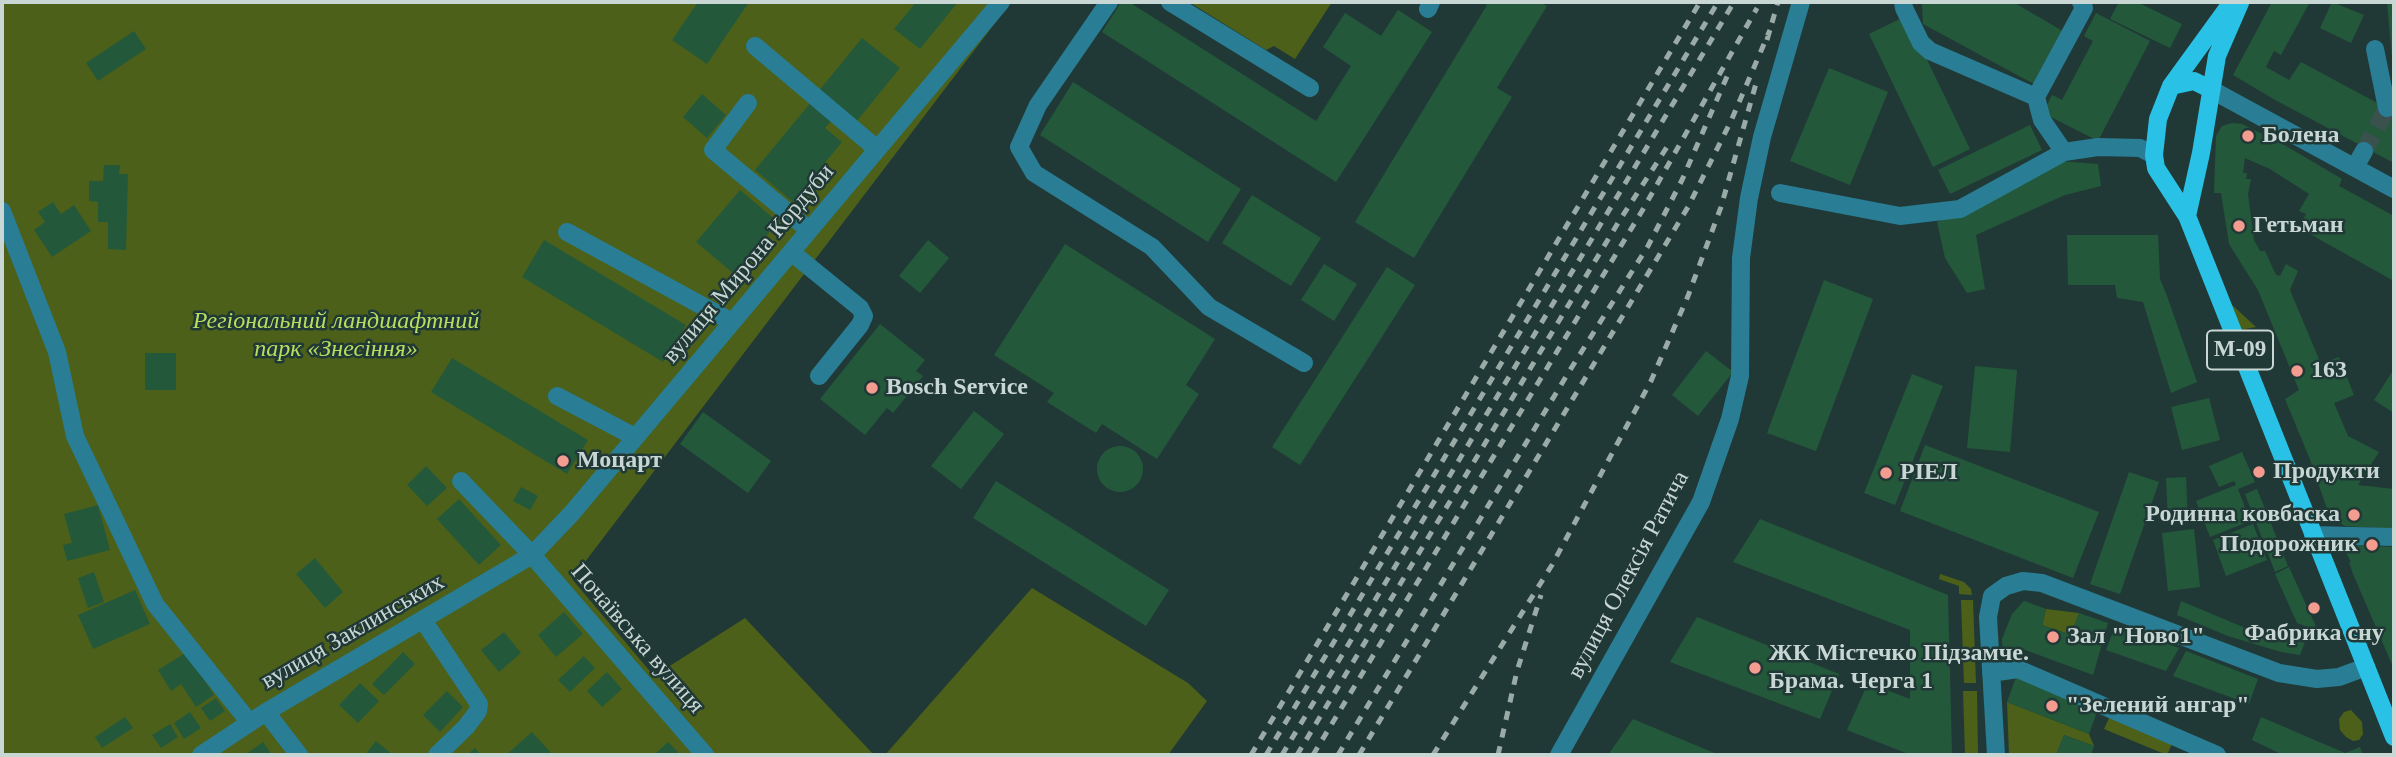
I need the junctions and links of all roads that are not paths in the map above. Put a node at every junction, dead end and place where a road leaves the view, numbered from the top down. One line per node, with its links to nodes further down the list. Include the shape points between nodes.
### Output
1 (1001, 2): 17 (street, вулиця Мирона Кордуби)
2 (1109, 2): 29 (street, via 1038,105 1019,147 1034,173 1152,247 1209,307)
3 (1170, 2): 12 (street)
4 (1801, 2): 47 (street, вулиця Олексія Ратича, via 1749,198 1741,258 1740,376 1730,419 1701,502)
5 (1903, 2): 14 (street, via 1921,43 1930,51)
6 (2081, 2): 14 (street, via 2084,8)
7 (2232, 2): 11 (main road)
8 (2241, 2): 13 (main road, via 2217,56)
9 (755, 46): 17 (street)
10 (2375, 50): 16 (street)
11 (2171, 86): 13 (main road, via 2194,81); 20 (main road, via 2158,119)
12 (1310, 88)
13 (2210, 89): 19 (main road); 21 (street, via 2359,159)
14 (2036, 97): 18 (street, via 2042,120)
15 (748, 103): 25 (street, via 713,150)
16 (2387, 108)
17 (877, 149): 25 (street, вулиця Мирона Кордуби)
18 (2064, 152): 20 (street, via 2140,148); 22 (street, via 1960,209 1900,216)
19 (2201, 153): 20 (main road, via 2193,171 2182,178); 24 (main road)
20 (2155, 161): 24 (main road, М-09)
21 (2394, 189)
22 (1780, 193)
23 (2, 211): 41 (street, via 57,352 75,436 155,604)
24 (2188, 216): 34 (main road, М-09)
25 (809, 230): 27 (street, вулиця Мирона Кордуби)
26 (567, 232): 28 (street)
27 (791, 251): 28 (street, вулиця Мирона Кордуби); 30 (street, via 860,307 864,316)
28 (732, 322): 32 (street, вулиця Мирона Кордуби)
29 (1304, 363)
30 (819, 376)
31 (557, 396): 32 (street)
32 (635, 437): 36 (street, вулиця Мирона Кордуби)
33 (461, 481): 36 (street, Почаївська вулиця)
34 (2313, 535): 35 (street); 38 (main road, М-09)
35 (2394, 537)
36 (532, 555): 37 (street, вулиця Заклинських); 46 (street, Почаївська вулиця)
37 (423, 620): 40 (street, вулиця Заклинських); 45 (street, via 479,704 466,727)
38 (2366, 667): 39 (street, via 2317,679 2279,673 2042,583 2023,581 1992,596 1988,617); 42 (main road, М-09)
39 (1991, 673): 48 (street); 49 (street, via 2018,669)
40 (266, 712): 41 (street, вулиця Заклинських); 44 (street)
41 (250, 723): 43 (street, вулиця Заклинських)
42 (2394, 737)
43 (201, 755)
44 (299, 755)
45 (437, 755)
46 (705, 755)
47 (1559, 755)
48 (1996, 755)
49 (2217, 755)

